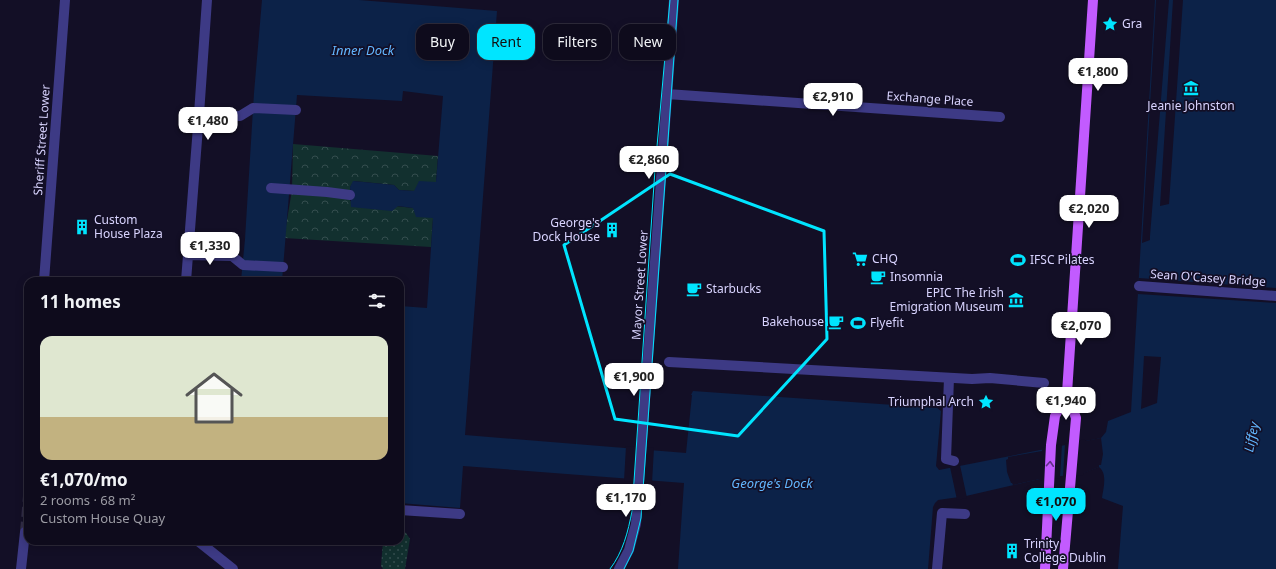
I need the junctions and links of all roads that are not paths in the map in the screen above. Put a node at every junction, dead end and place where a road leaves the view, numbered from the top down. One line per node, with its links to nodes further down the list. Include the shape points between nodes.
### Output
1 (65, 0): 13 (street, Sheriff Street Lower)
2 (207, 0): 7 (street)
3 (674, 0): 5 (street, Mayor Street Lower)
4 (1093, 0): 20 (main road)
5 (667, 94): 8 (street, Exchange Place); 29 (street, Mayor Street Lower, via 636,524 629,550)
6 (296, 110): 7 (street, via 253,108 240,116)
7 (199, 114): 11 (street)
8 (1000, 117)
9 (271, 188): 10 (street)
10 (350, 195)
11 (188, 255): 12 (street, via 232,256 243,265); 14 (street)
12 (283, 267)
13 (44, 277)
14 (186, 277)
15 (1139, 286): 16 (street, Sean O'Casey Bridge)
16 (1276, 296)
17 (669, 362): 18 (street)
18 (949, 378): 19 (street, via 990,378); 21 (street, via 946,459)
19 (1044, 383)
20 (1067, 393): 31 (main road, one-way to 20, via 1051,445 1055,416); 32 (main road, via 1076,418)
21 (954, 461)
22 (404, 510): 23 (street)
23 (460, 514)
24 (965, 514): 30 (street, via 942,513)
25 (24, 541): 27 (street)
26 (203, 545): 28 (street)
27 (21, 569)
28 (233, 569)
29 (619, 569)
30 (937, 569)
31 (1045, 569)
32 (1063, 569)

